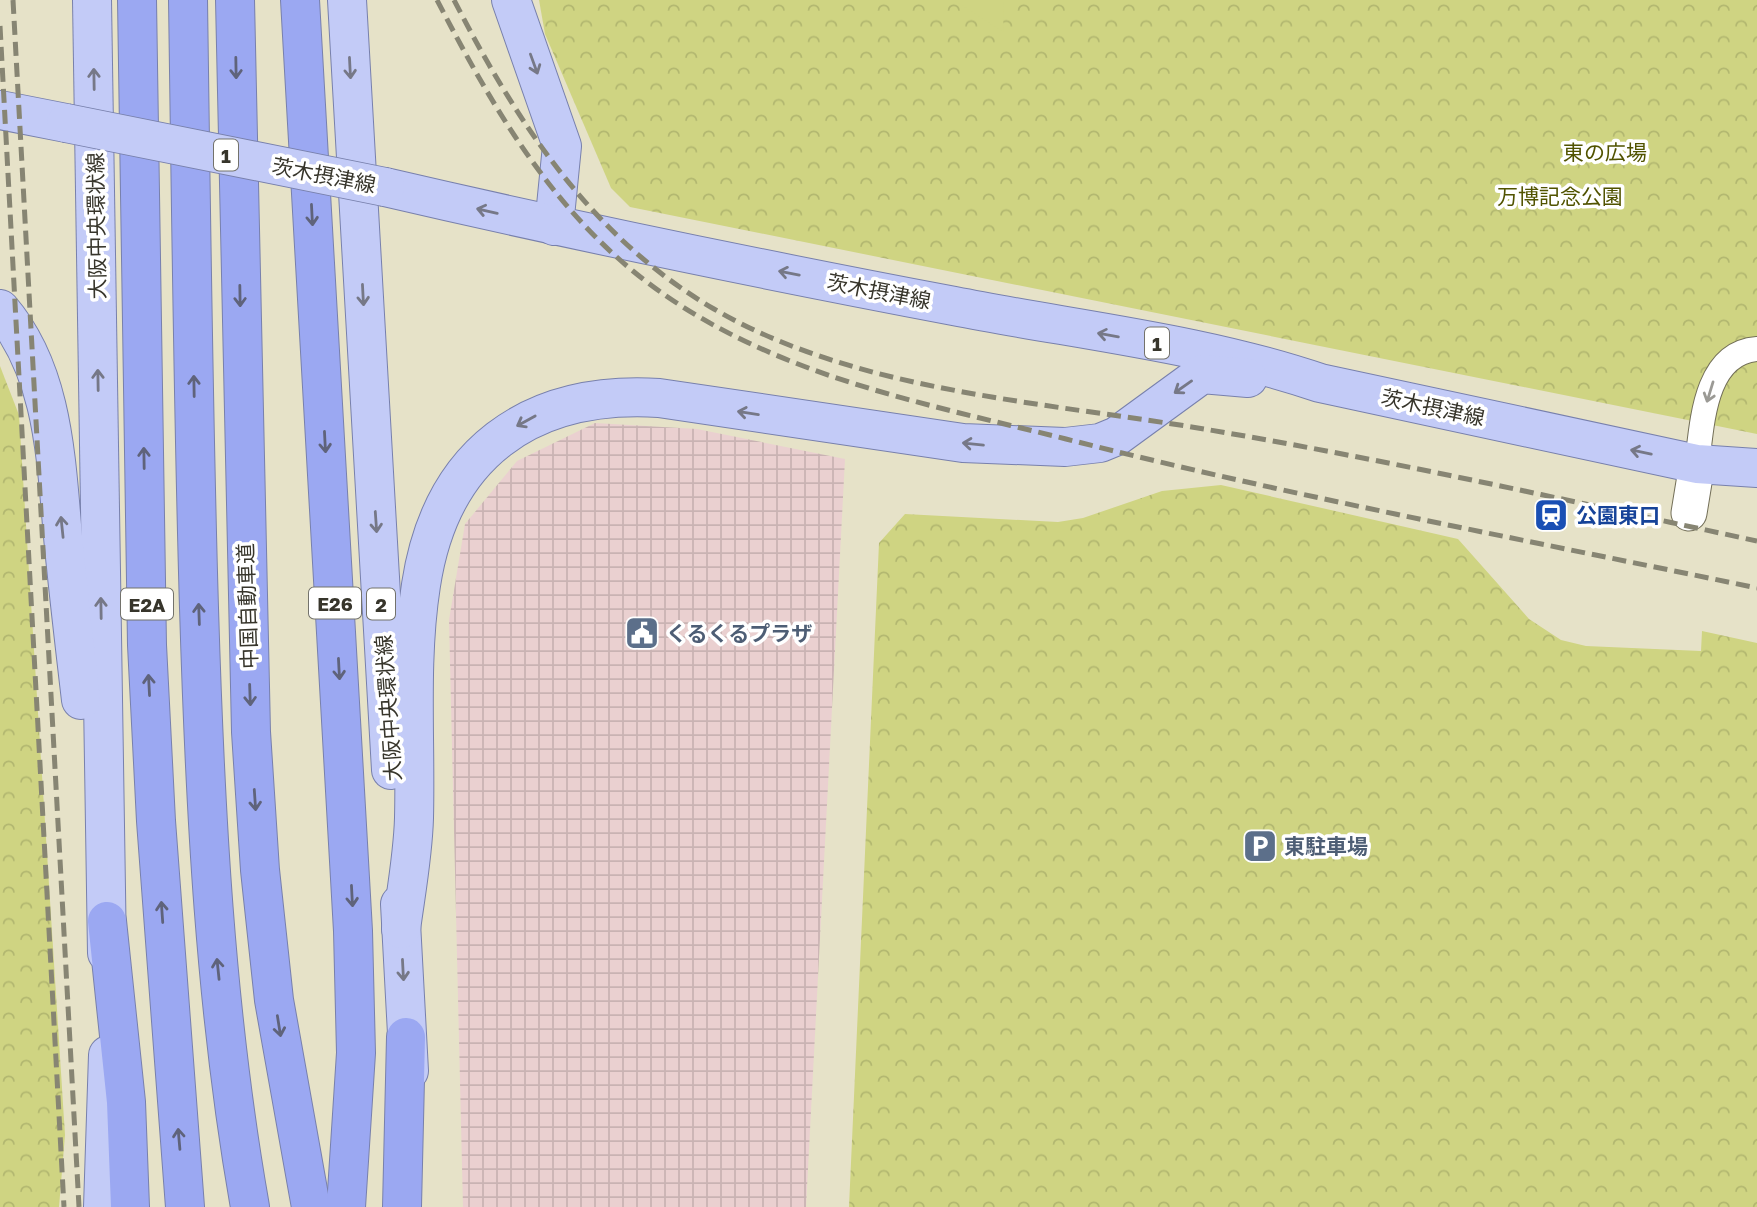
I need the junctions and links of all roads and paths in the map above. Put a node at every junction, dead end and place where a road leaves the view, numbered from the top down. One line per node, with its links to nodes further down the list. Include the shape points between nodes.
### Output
1 (92, 0): 16 (main road, 大阪中央環状線, one-way to 1)
2 (137, 0): 22 (highway, E2A, one-way to 2, via 148,645)
3 (188, 0): 23 (highway, E2A, one-way to 3, via 217,965 202,731)
4 (235, 0): 24 (highway, 中国自動車道, one-way to 24, via 251,732 274,1000)
5 (300, 0): 25 (highway, E26, one-way to 25, via 354,931 356,1053)
6 (347, 0): 18 (main road, 大阪中央環状線 / 2, one-way to 18)
7 (511, 0): 9 (main road, one-way to 9, via 562,146)
8 (0, 110): 9 (main road, 茨木摂津線 / 1, one-way to 8, bridge, via 385,187)
9 (554, 226): 12 (main road, 茨木摂津線 / 1, one-way to 9, via 1206,353)
10 (0, 309): 16 (main road, one-way to 10, via 85,728 45,396 21,341)
11 (1757, 349): 13 (street, one-way to 13, via 1733,358 1716,375)
12 (1320, 383): 13 (main road, 茨木摂津線 / 1, one-way to 12); 18 (main road, one-way to 18, via 1202,374 1117,436 1065,447 963,443 622,396 587,400 528,419 501,436 459,483 442,512 427,559 416,621 414,822)
13 (1697, 464): 14 (main road, 茨木摂津線 / 1); 15 (street)
14 (1757, 468)
15 (1689, 513)
16 (105, 837): 17 (main road, 大阪中央環状線)
17 (107, 921): 20 (main road, 大阪中央環状線); 21 (highway, via 126,1102)
18 (401, 929): 19 (main road, 大阪中央環状線 / 2, one-way to 19)
19 (406, 1037): 26 (highway); 27 (main road, 大阪中央環状線 / 2)
20 (103, 1207)
21 (130, 1207)
22 (185, 1207)
23 (250, 1207)
24 (311, 1207)
25 (346, 1207)
26 (402, 1207)
27 (418, 1207)

